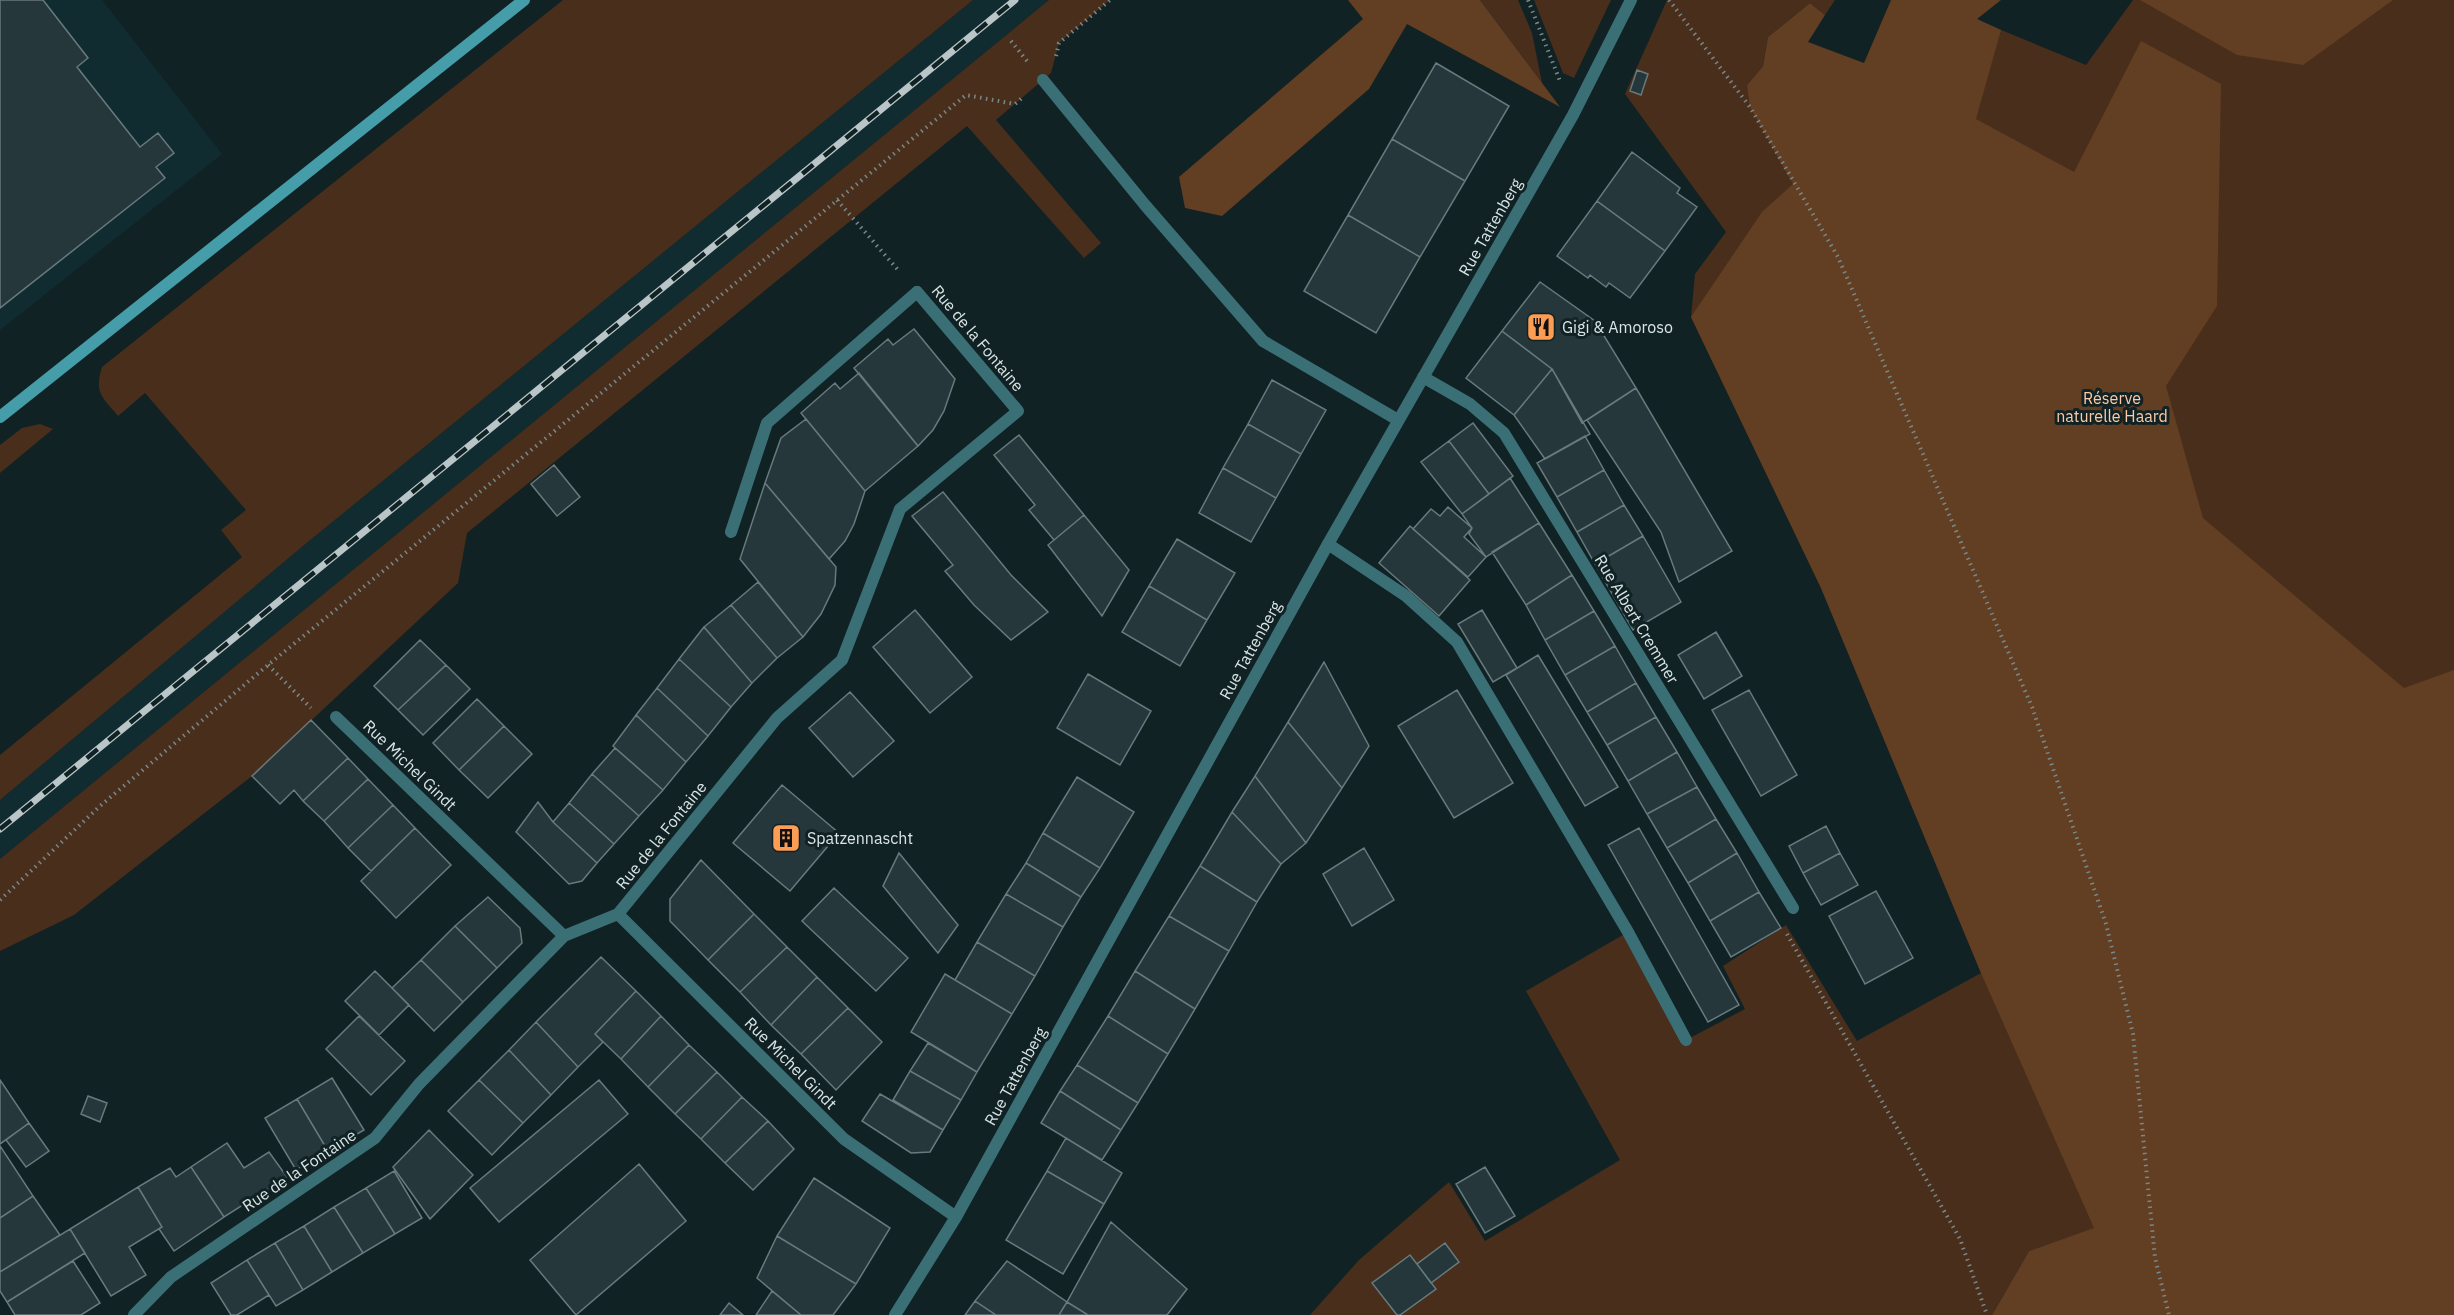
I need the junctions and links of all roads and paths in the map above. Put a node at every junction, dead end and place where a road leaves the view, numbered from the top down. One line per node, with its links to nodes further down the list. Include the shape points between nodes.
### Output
1 (524, 0): 11 (main road)
2 (1110, 0): 6 (path, via 1059,43 1051,73)
3 (1528, 0): 7 (path)
4 (1631, 0): 7 (street, Rue Tattenberg)
5 (1669, 0): 26 (path, via 1750,107 1838,257 2032,707 2106,924 2133,1034 2156,1258)
6 (1043, 80): 8 (path, via 1015,104 966,95); 12 (street, via 1145,206 1263,341)
7 (1573, 115): 10 (street, Rue Tattenberg)
8 (837, 200): 9 (path); 15 (path)
9 (890, 260)
10 (1423, 376): 12 (street, Rue Tattenberg); 18 (street, Rue Albert Cremmer, via 1470,404 1504,432)
11 (0, 417)
12 (1398, 420): 14 (street, Rue Tattenberg)
13 (731, 532): 19 (street, Rue de la Fontaine, via 767,423 917,292 1018,411 900,509 842,660 777,718)
14 (1328, 544): 21 (street, via 1406,596 1457,642 1629,932); 22 (street, Rue Tattenberg)
15 (268, 665): 16 (path, via 318,715); 17 (path, via 100,806)
16 (336, 717): 20 (street, Rue Michel Gindt)
17 (0, 900)
18 (1793, 908): 25 (path, via 1778,918 1960,1239)
19 (618, 914): 20 (street, Rue de la Fontaine); 22 (street, Rue Michel Gindt, via 844,1139)
20 (564, 936): 23 (street, Rue de la Fontaine, via 419,1083 375,1138 171,1277)
21 (1686, 1040)
22 (956, 1217): 24 (street, Rue Tattenberg)
23 (134, 1315)
24 (895, 1315)
25 (1987, 1315)
26 (2169, 1315)

